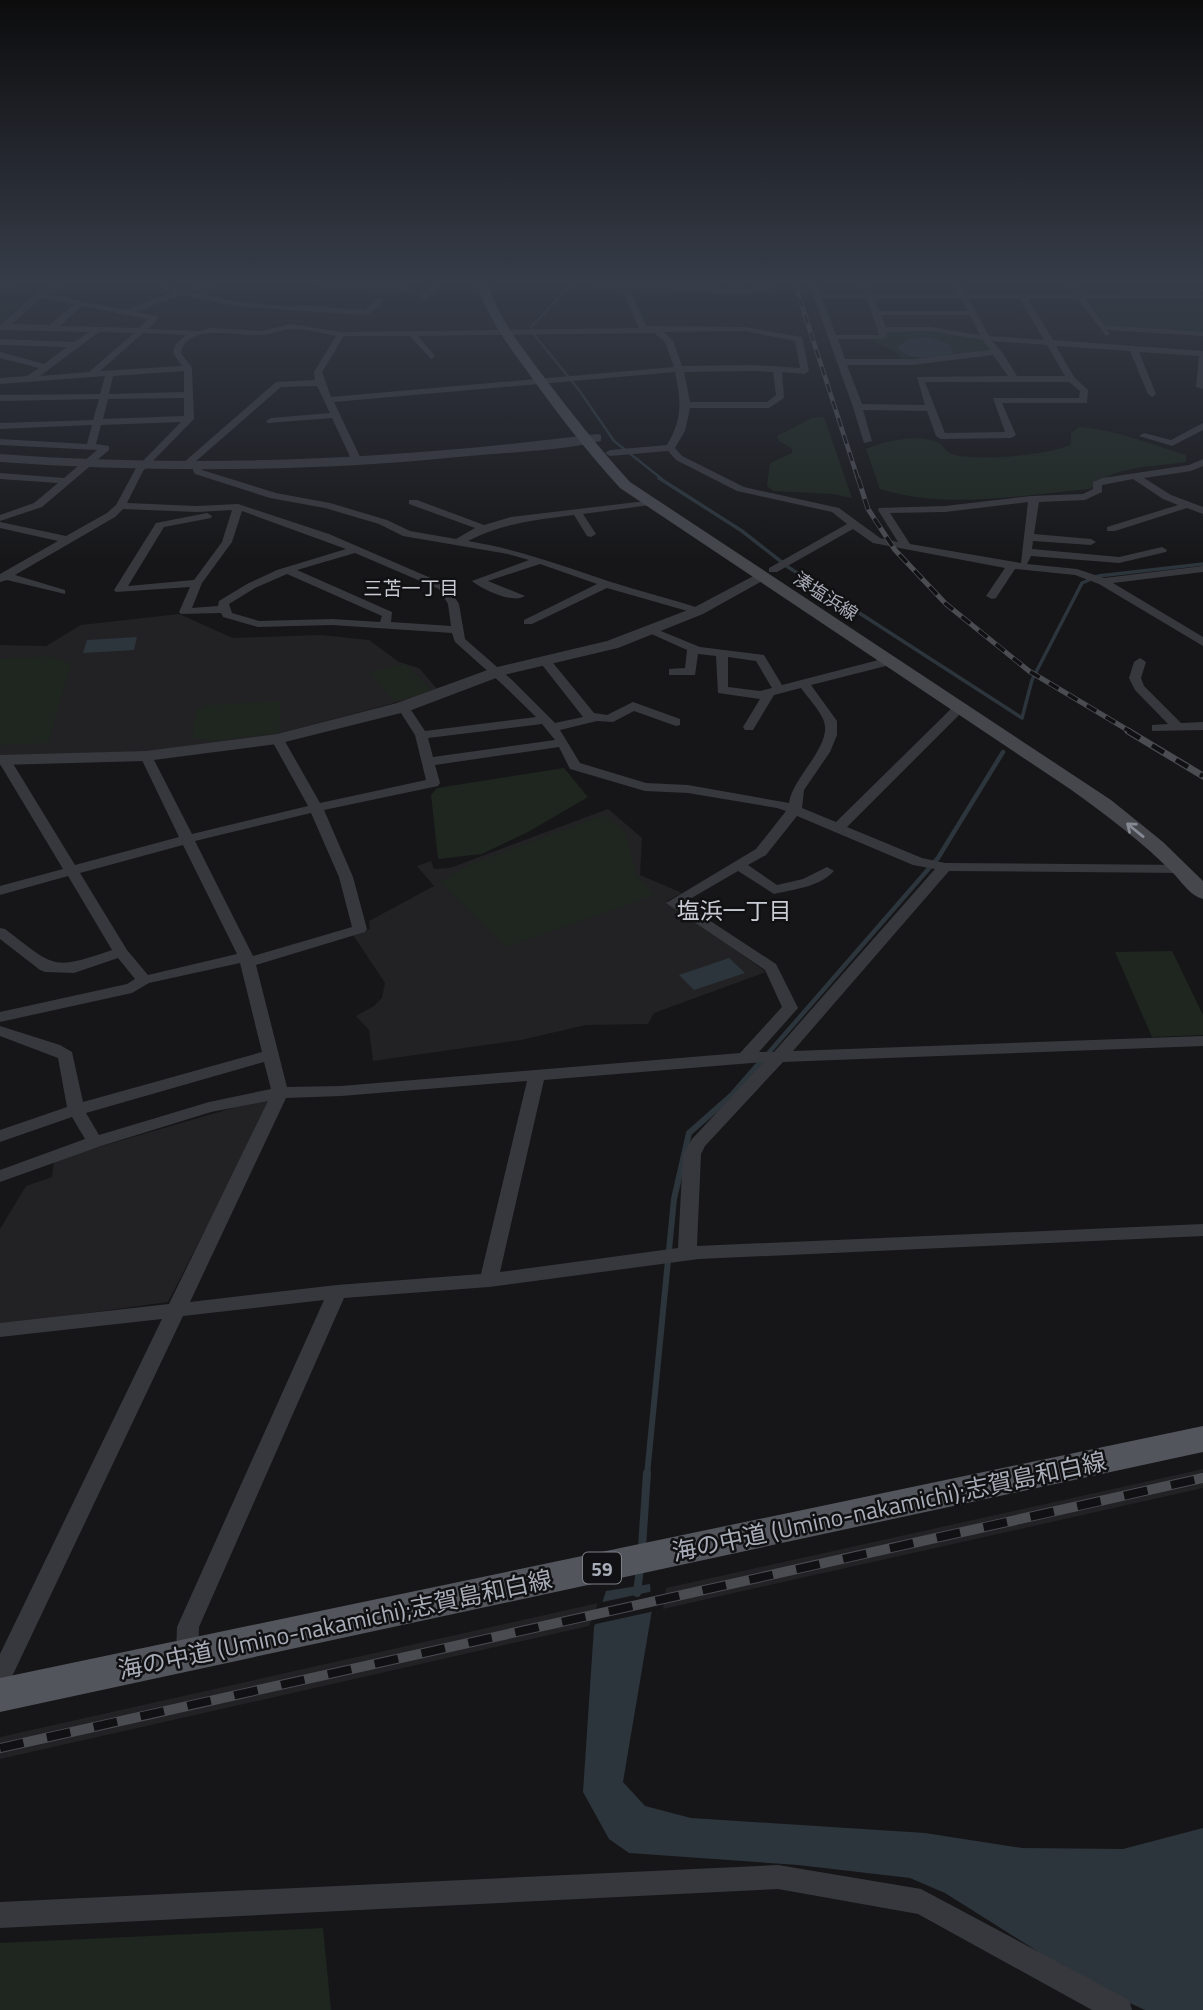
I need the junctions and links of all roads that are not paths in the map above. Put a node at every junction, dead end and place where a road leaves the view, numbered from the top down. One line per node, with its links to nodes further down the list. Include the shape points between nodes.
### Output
1 (35, 375): 21 (street)
2 (76, 375): 21 (street)
3 (109, 375): 29 (street)
4 (188, 375): 27 (street)
5 (319, 375): 24 (street)
6 (542, 375): 22 (main road, 湊塩浜線)
7 (609, 375): 16 (street)
8 (679, 375): 32 (street)
9 (778, 375): 32 (street, via 781,396 769,405)
10 (847, 375): 33 (street)
11 (918, 375): 17 (street)
12 (1012, 375): 19 (street)
13 (1068, 375): 20 (street)
14 (1144, 375): 26 (street)
15 (1201, 375): 25 (street)
16 (597, 376): 22 (street)
17 (920, 379): 18 (street); 34 (street)
18 (985, 379): 19 (street); 31 (street)
19 (1014, 379): 20 (street)
20 (1070, 379): 31 (street, via 1084,390 1084,401)
21 (28, 380): 23 (street)
22 (547, 381): 30 (street); 42 (main road, 湊塩浜線)
23 (1, 382)
24 (320, 383): 30 (street); 52 (street, via 279,384)
25 (1200, 387)
26 (1152, 394)
27 (187, 396): 29 (street); 36 (street)
28 (0, 398): 29 (street)
29 (103, 398): 39 (street)
30 (329, 400): 35 (street)
31 (996, 400): 34 (street, via 1011,435 941,436)
32 (686, 405): 46 (street)
33 (858, 407): 34 (street); 43 (street)
34 (929, 408)
35 (335, 415): 37 (street); 49 (street)
36 (189, 419): 39 (street); 53 (street)
37 (271, 421)
38 (0, 422): 39 (street)
39 (98, 422): 45 (street)
40 (1203, 426): 41 (street, via 1172,443)
41 (1144, 436)
42 (591, 439): 47 (main road, 湊塩浜線); 49 (street); 62 (main road, 湊塩浜線, via 606,467)
43 (867, 441)
44 (0, 442): 45 (street)
45 (91, 447): 51 (street, via 106,448)
46 (670, 448): 47 (street); 70 (street, via 679,458 741,489 835,510)
47 (610, 453): 87 (main road, 湊塩浜線, via 641,482)
48 (0, 458): 51 (street)
49 (357, 461): 52 (street)
50 (1203, 462): 55 (street)
51 (86, 464): 53 (street); 57 (street)
52 (191, 465): 53 (street); 59 (street, via 198,472)
53 (145, 466): 64 (street)
54 (0, 476): 56 (street)
55 (1135, 476): 60 (street, via 1097,484 1094,494); 63 (street)
56 (15, 477): 57 (street); 58 (street)
57 (66, 481): 68 (street, via 38,505)
58 (0, 485)
59 (274, 496): 65 (street); 77 (street, via 326,505 407,534)
60 (1034, 499): 74 (street); 78 (street, via 945,509 883,510)
61 (413, 502): 71 (street)
62 (650, 502): 66 (street); 87 (main road, 湊塩浜線)
63 (1188, 505): 67 (street); 72 (street)
64 (120, 506): 65 (street); 75 (street, via 100,524)
65 (238, 509): 79 (street, via 289,522); 90 (street, via 228,542); 90 (street, via 160,525 120,590)
66 (577, 512): 71 (street); 73 (street)
67 (1203, 512)
68 (0, 518)
69 (0, 525): 75 (street)
70 (852, 525): 78 (street, via 877,541); 87 (street)
71 (484, 528): 77 (street)
72 (1111, 528)
73 (591, 534)
74 (1029, 537): 76 (street); 81 (street)
75 (69, 540): 88 (street)
76 (1091, 542)
77 (456, 543): 82 (street)
78 (906, 547): 83 (street)
79 (353, 550): 86 (street); 99 (street, via 451,593)
80 (1162, 550): 81 (street, via 1119,559)
81 (1026, 552): 84 (street)
82 (540, 560): 91 (street); 93 (street, via 478,581)
83 (1012, 565): 84 (street); 94 (street)
84 (1024, 567): 89 (street, via 1077,572)
85 (1203, 569): 89 (street)
86 (289, 571): 95 (street, via 243,588 223,603); 98 (street, via 388,614)
87 (767, 573): 96 (street); 105 (main road, 湊塩浜線); 133 (main road, 湊塩浜線, via 1096,783)
88 (3, 577): 92 (street)
89 (1103, 582): 101 (street)
90 (197, 583): 95 (street, via 185,612)
91 (606, 583): 96 (street); 97 (street)
92 (61, 592)
93 (519, 596)
94 (992, 597)
95 (224, 608): 98 (street, via 226,615 258,624)
96 (698, 611): 100 (street)
97 (527, 622)
98 (385, 625): 99 (street)
99 (456, 630): 107 (street, via 458,640)
100 (651, 630): 102 (street); 104 (street, via 597,650)
101 (1203, 642)
102 (693, 648): 103 (street); 108 (street, via 691,672)
103 (722, 653): 110 (street, via 760,658); 110 (street, via 722,690 760,695)
104 (545, 661): 107 (street); 113 (street)
105 (890, 661): 109 (street); 112 (main road, 湊塩浜線)
106 (1140, 662): 118 (street, via 1135,678 1139,687)
107 (499, 671): 111 (street); 115 (street)
108 (673, 672)
109 (803, 683): 110 (street); 127 (street, via 831,722 831,735 797,790)
110 (775, 691): 117 (street)
111 (403, 707): 120 (street); 121 (street)
112 (960, 707): 128 (street); 132 (main road, 湊塩浜線, one-way to 112, via 1115,813)
113 (589, 716): 114 (street, via 609,719 633,706); 115 (street, via 592,719)
114 (676, 722)
115 (547, 724): 120 (street); 122 (street)
116 (1203, 726): 118 (street)
117 (749, 727)
118 (1178, 727): 119 (street)
119 (1156, 728)
120 (421, 735): 125 (street)
121 (277, 739): 123 (street); 126 (street)
122 (562, 743): 125 (street); 127 (street, via 575,766 608,778)
123 (146, 756): 124 (street); 129 (street)
124 (2, 760): 134 (street)
125 (429, 762): 126 (street, via 433,783)
126 (315, 806): 129 (street); 140 (street, via 346,877 360,929)
127 (795, 809): 128 (street); 130 (street, via 761,852)
128 (839, 827): 131 (street, via 918,862)
129 (188, 837): 134 (street); 140 (street)
130 (739, 865): 135 (street, via 774,890 808,883); 146 (street, via 673,903 771,967 790,1008)
131 (945, 867): 132 (street); 147 (street)
132 (1182, 869): 137 (main road, 湊塩浜線)
133 (1203, 869)
134 (69, 871): 136 (street); 139 (street)
135 (827, 871)
136 (0, 891)
137 (1203, 893)
138 (0, 932): 139 (street, via 45,967 74,968)
139 (121, 952): 141 (street)
140 (247, 959): 141 (street); 145 (street)
141 (144, 980): 142 (street, via 132,988)
142 (0, 1017)
143 (0, 1031): 150 (street, via 66,1056)
144 (1203, 1041): 147 (street)
145 (271, 1055): 149 (street); 150 (street)
146 (745, 1058): 147 (street); 148 (street)
147 (776, 1058): 155 (street, via 692,1154)
148 (537, 1075): 149 (street); 156 (street)
149 (280, 1093): 152 (street, via 209,1107); 158 (street)
150 (76, 1110): 151 (street); 152 (street)
151 (0, 1136)
152 (94, 1142): 153 (street)
153 (0, 1176)
154 (1203, 1230): 155 (street)
155 (687, 1253): 156 (street)
156 (489, 1280): 157 (street)
157 (337, 1292): 158 (street); 161 (street, via 188,1627)
158 (175, 1310): 159 (street); 162 (street)
159 (0, 1330)
160 (1203, 1439): 161 (main road, 海の中道 (Umino-nakamichi);志賀島和白線 / 59)
161 (187, 1654): 163 (main road, 海の中道 (Umino-nakamichi);志賀島和白線 / 59)
162 (0, 1678)
163 (0, 1695)
164 (0, 1914): 165 (street, via 778,1877 922,1902)
165 (1119, 2010)

